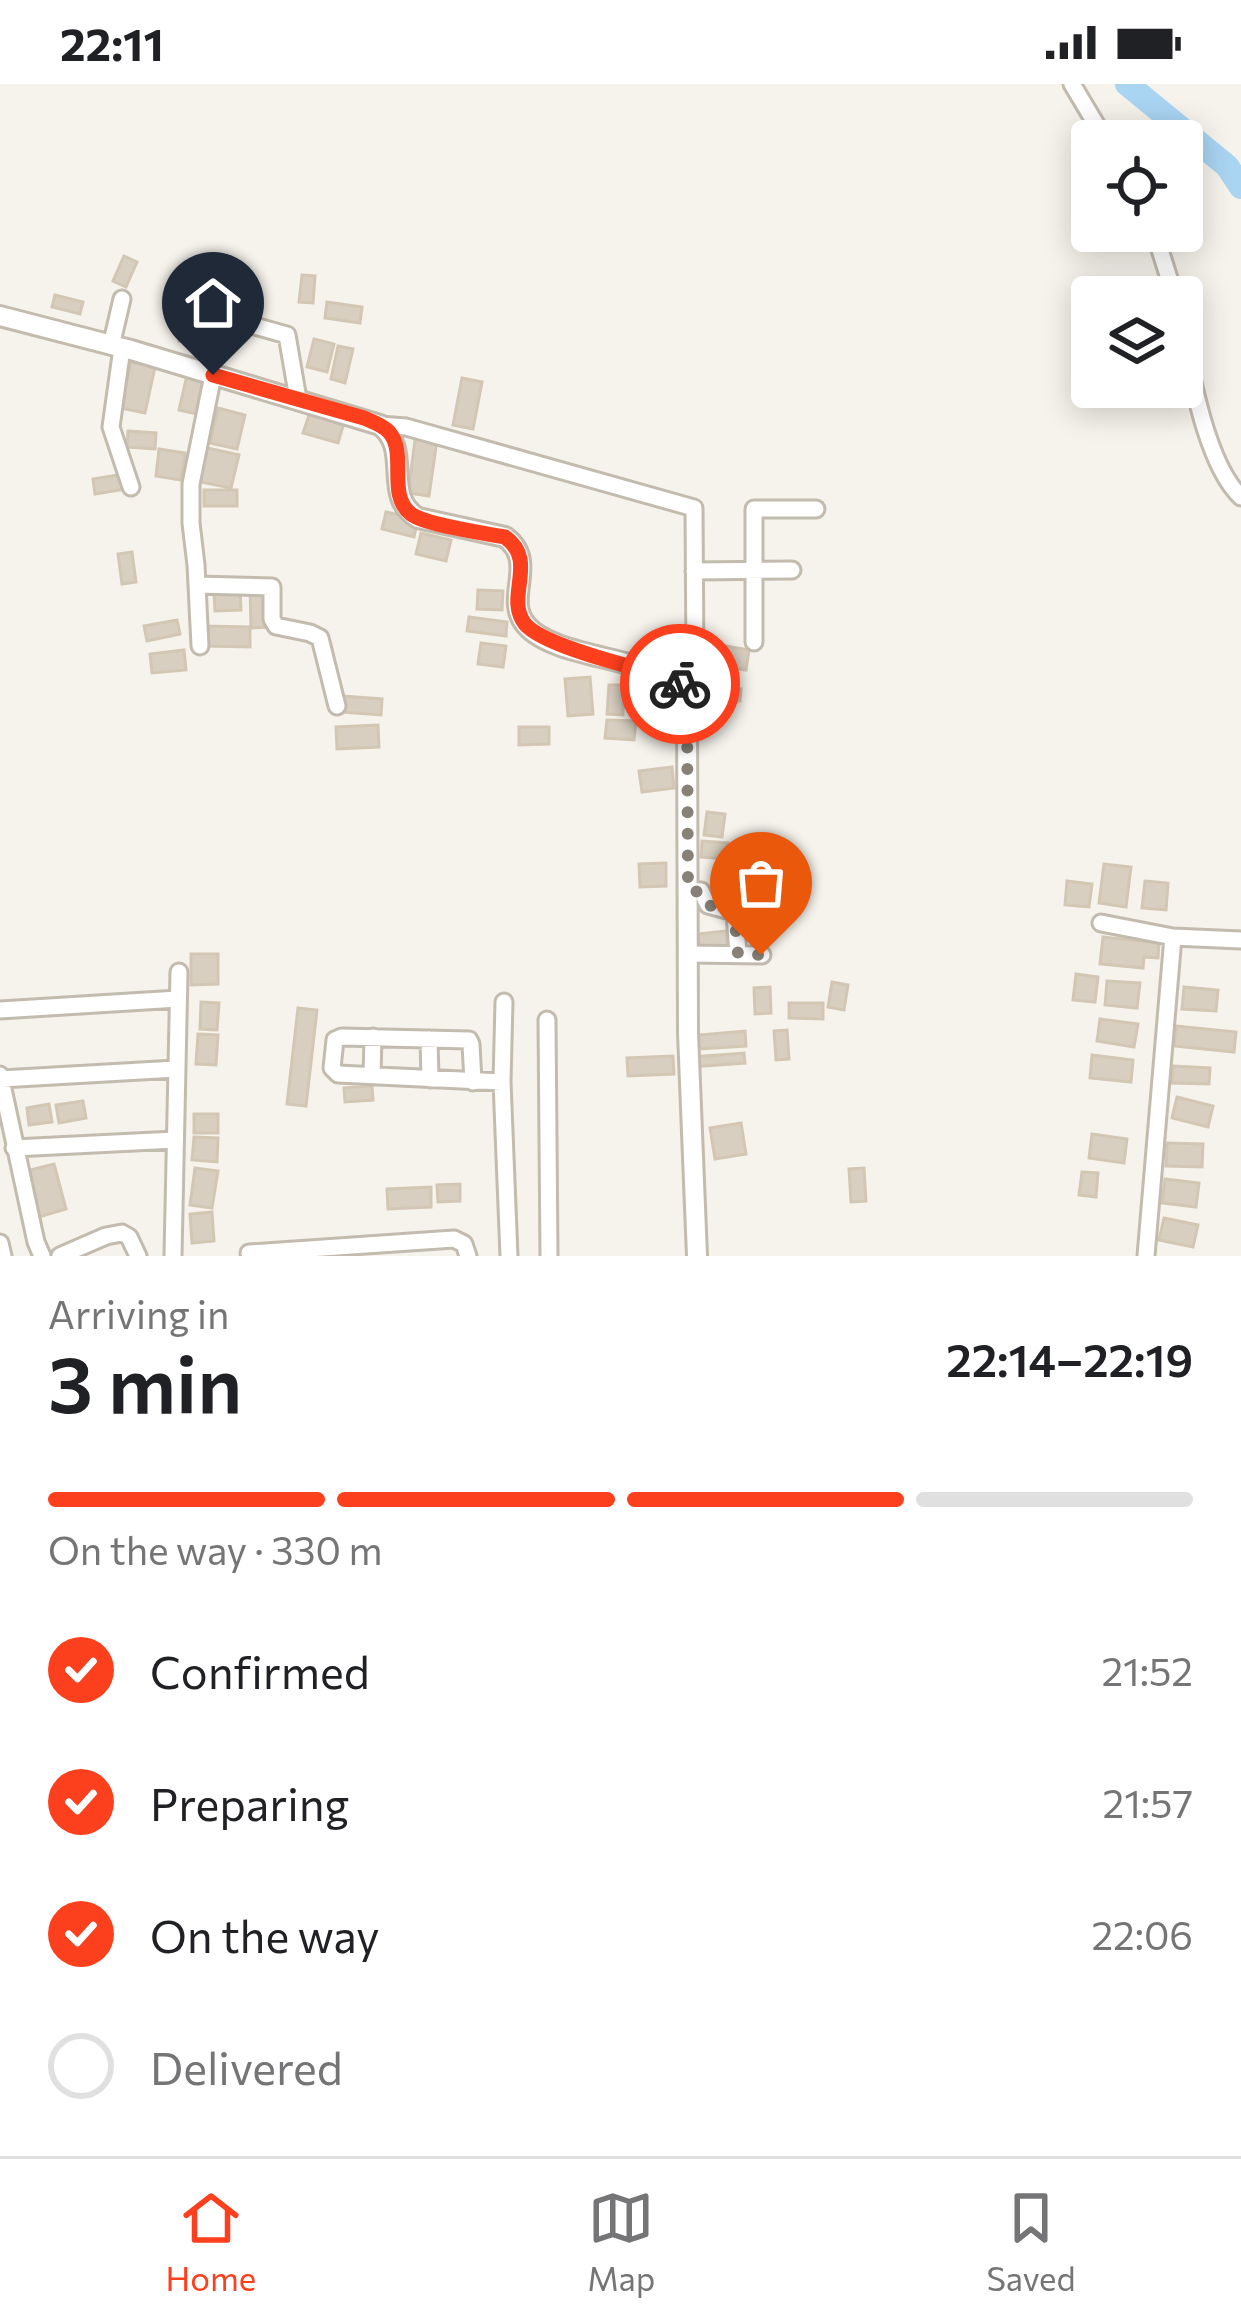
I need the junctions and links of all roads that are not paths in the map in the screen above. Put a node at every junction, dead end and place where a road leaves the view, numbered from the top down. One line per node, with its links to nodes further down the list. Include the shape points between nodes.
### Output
1 (1072, 84): 2 (street)
2 (1093, 120)
3 (122, 299): 6 (street)
4 (0, 316): 6 (street)
5 (250, 326): 8 (street, via 287,335)
6 (117, 347): 7 (street); 11 (street, via 111,427)
7 (213, 375): 8 (street); 17 (street, via 191,484)
8 (298, 398): 10 (street)
9 (1201, 408): 12 (street, via 1224,478)
10 (380, 425): 16 (street, via 694,508); 20 (street, via 395,441 401,501 410,513 515,544 526,625)
11 (131, 487)
12 (1241, 497)
13 (816, 509): 14 (street, via 754,509)
14 (754, 570): 15 (street); 16 (street); 18 (street)
15 (793, 570)
16 (694, 572): 20 (street, via 694,668)
17 (197, 585): 19 (street); 21 (street, via 272,587 276,626 322,642)
18 (754, 642)
19 (200, 646)
20 (682, 686): 23 (street)
21 (337, 706)
22 (733, 887): 24 (street)
23 (688, 890): 24 (street); 28 (street)
24 (734, 912): 29 (street)
25 (1101, 923): 26 (street)
26 (1173, 937): 27 (street); 59 (street)
27 (1241, 940)
28 (688, 954): 29 (street); 58 (street)
29 (738, 954): 30 (street)
30 (761, 955)
31 (179, 972): 32 (street)
32 (178, 1000): 34 (street); 38 (street)
33 (504, 1002): 43 (street)
34 (0, 1010)
35 (547, 1020): 57 (street)
36 (373, 1037): 37 (street); 39 (street); 39 (street, via 338,1038 332,1068)
37 (429, 1039): 41 (street); 42 (street, via 469,1040)
38 (176, 1069): 40 (street); 44 (street)
39 (372, 1076): 41 (street)
40 (0, 1077): 45 (street)
41 (430, 1079): 42 (street)
42 (472, 1082): 43 (street)
43 (502, 1082): 56 (street)
44 (175, 1141): 45 (street); 54 (street)
45 (14, 1148): 51 (street)
46 (0, 1243): 50 (street)
47 (384, 1251): 48 (street); 55 (street, via 458,1240)
48 (310, 1252): 49 (street)
49 (249, 1253)
50 (3, 1256)
51 (42, 1256)
52 (60, 1256): 53 (street, via 122,1233)
53 (138, 1256)
54 (173, 1256)
55 (468, 1256)
56 (509, 1256)
57 (549, 1256)
58 (697, 1256)
59 (1146, 1256)

